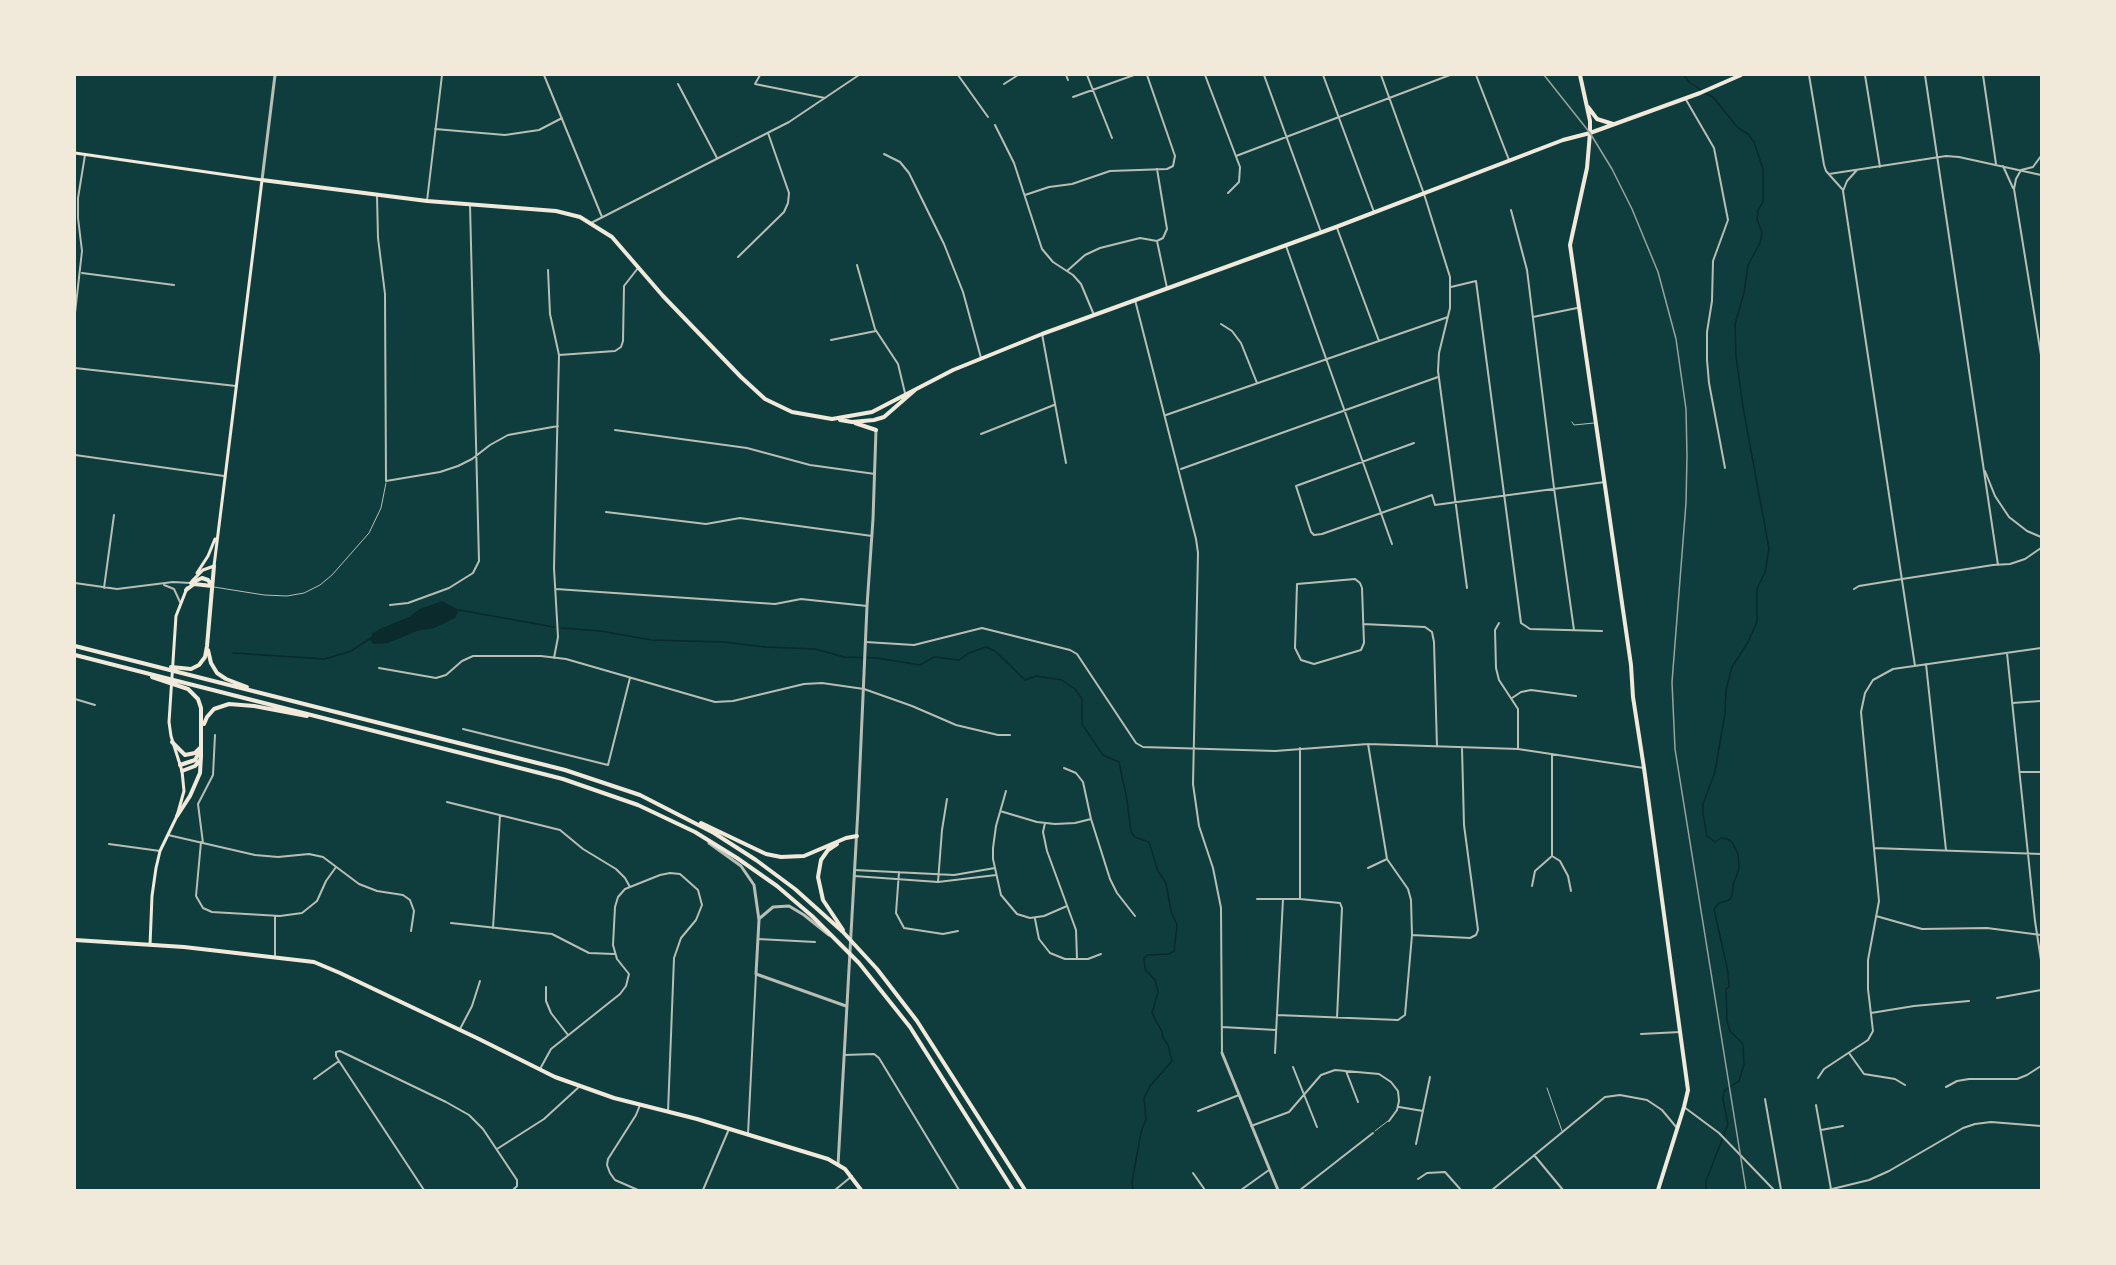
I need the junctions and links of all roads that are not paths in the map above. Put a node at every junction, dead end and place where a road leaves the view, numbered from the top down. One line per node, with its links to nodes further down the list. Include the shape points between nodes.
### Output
1 (275, 75): 61 (street)
2 (436, 75): 3 (street)
3 (442, 75): 40 (street)
4 (544, 75): 37 (street)
5 (760, 75): 31 (street, via 755,84)
6 (859, 75): 31 (street)
7 (958, 75): 35 (street)
8 (1018, 75): 28 (street)
9 (1066, 75): 26 (street)
10 (1088, 75): 29 (street)
11 (1134, 75): 29 (street)
12 (1147, 75): 56 (street, via 1175,156 1170,168)
13 (1205, 75): 48 (street)
14 (1264, 75): 43 (street)
15 (1323, 75): 36 (street)
16 (1381, 75): 32 (street)
17 (1450, 75): 25 (street)
18 (1476, 75): 52 (street)
19 (1580, 75): 34 (main road)
20 (1741, 75): 33 (main road)
21 (1809, 75): 59 (street, via 1824,165)
22 (1865, 75): 55 (street)
23 (1925, 75): 51 (street)
24 (1983, 75): 53 (street)
25 (1440, 77): 32 (street)
26 (1068, 80)
27 (678, 84): 50 (street)
28 (1004, 84)
29 (1094, 90): 30 (street); 44 (street)
30 (1073, 97)
31 (825, 98): 41 (street)
32 (1390, 98): 36 (street); 65 (street)
33 (1685, 98): 38 (main road); 127 (street, via 1714,148 1728,220 1713,261 1707,360)
34 (1587, 105): 38 (main road, via 1598,119); 42 (main road)
35 (988, 117)
36 (1338, 117): 43 (street); 71 (street)
37 (562, 118): 40 (street, via 539,130 505,135); 72 (street)
38 (1613, 124): 42 (main road)
39 (995, 125): 66 (street)
40 (435, 129): 68 (street)
41 (768, 133): 50 (street); 78 (street, via 789,193 788,203 784,212)
42 (1590, 133): 52 (main road); 88 (main road, via 1587,168 1570,245)
43 (1287, 137): 48 (street); 75 (street)
44 (1112, 138)
45 (75, 153): 47 (main road)
46 (884, 153): 100 (street, via 909,173 951,258)
47 (86, 154): 61 (main road); 83 (street, via 77,209 82,240)
48 (1236, 156): 64 (street, via 1240,177)
49 (2041, 156): 58 (street, via 2032,167)
50 (717, 158): 72 (street)
51 (1937, 158): 53 (street, via 1959,157); 55 (street); 125 (street)
52 (1509, 160): 65 (main road)
53 (1996, 164): 54 (street)
54 (2003, 166): 58 (street); 62 (street)
55 (1880, 167): 57 (street)
56 (1157, 169): 66 (street, via 1110,171); 76 (street, via 1167,229)
57 (1857, 170): 59 (street); 63 (street)
58 (2021, 170): 60 (street); 62 (street)
59 (1829, 174): 63 (street)
60 (2041, 175)
61 (262, 180): 67 (main road); 105 (main road)
62 (2014, 189): 99 (street)
63 (1843, 191): 146 (street)
64 (1228, 193)
65 (1424, 194): 71 (main road); 85 (street)
66 (1025, 195): 82 (street, via 1042,249)
67 (377, 196): 68 (main road); 131 (street, via 386,294)
68 (427, 201): 69 (main road)
69 (470, 204): 73 (main road, via 556,211); 123 (street)
70 (1511, 210): 92 (street, via 1526,261)
71 (1374, 212): 74 (main road)
72 (602, 217): 73 (street)
73 (591, 223): 80 (main road, via 612,237)
74 (1336, 227): 75 (main road); 97 (street)
75 (1322, 232): 77 (main road)
76 (1157, 241): 82 (street, via 1140,238 1100,248); 86 (street)
77 (1286, 246): 86 (main road); 101 (street)
78 (738, 257)
79 (856, 265): 94 (street)
80 (638, 268): 98 (street, via 624,286 621,347 615,351); 112 (main road, via 765,399 792,412)
81 (548, 270): 98 (street, via 550,314)
82 (1067, 271): 90 (street, via 1081,284)
83 (81, 273): 84 (street); 89 (street)
84 (174, 285)
85 (1451, 287): 91 (street); 134 (street, via 1476,281)
86 (1167, 288): 87 (main road)
87 (1135, 300): 90 (main road); 111 (street)
88 (1580, 307): 92 (street); 116 (main road)
89 (75, 313)
90 (1094, 315): 95 (main road)
91 (1448, 316): 97 (street); 103 (street)
92 (1533, 317): 133 (street)
93 (1221, 324): 104 (street, via 1241,343)
94 (876, 332): 96 (street); 107 (street, via 897,364)
95 (1042, 334): 100 (main road); 108 (street)
96 (831, 340)
97 (1379, 341): 101 (street)
98 (559, 355): 117 (street)
99 (2041, 355)
100 (981, 358): 106 (main road)
101 (1326, 359): 104 (street); 109 (street)
102 (75, 368): 105 (street)
103 (1438, 377): 109 (street); 135 (street)
104 (1257, 383): 111 (street)
105 (236, 386): 130 (main road)
106 (920, 386): 107 (main road); 113 (main road, via 884,417)
107 (905, 393): 110 (main road)
108 (1055, 405): 120 (street); 126 (street)
109 (1345, 410): 124 (street); 128 (street)
110 (872, 412): 112 (main road); 113 (main road)
111 (1166, 415): 128 (street)
112 (832, 419): 114 (main road)
113 (874, 420): 114 (main road); 119 (main road)
114 (852, 422): 119 (main road)
115 (1572, 422): 116 (lane)
116 (1596, 423): 132 (main road)
117 (558, 426): 123 (street, via 508,435); 153 (street)
118 (615, 430): 129 (street, via 747,448 810,465)
119 (876, 430): 129 (street)
120 (981, 434)
121 (1414, 443): 124 (street)
122 (75, 454): 130 (street)
123 (476, 455): 131 (street, via 440,472); 157 (street, via 476,569 443,591)
124 (1363, 462): 137 (street); 137 (street, via 1296,486 1296,490 1314,535)
125 (1983, 463): 141 (street, via 1995,496 2009,516 2026,531); 144 (street)
126 (1066, 464)
127 (1725, 468)
128 (1180, 469): 194 (street, via 1198,553)
129 (875, 474): 140 (street)
130 (224, 476): 139 (main road)
131 (386, 482): 150 (lane, via 381,508 369,533 320,585 287,596)
132 (1605, 482): 133 (street); 201 (main road)
133 (1554, 488): 134 (street); 161 (street)
134 (1504, 496): 135 (street); 161 (street, via 1520,619 1524,626 1533,629)
135 (1455, 503): 137 (street, via 1435,505 1432,495); 152 (street)
136 (606, 512): 140 (street, via 706,524 740,518)
137 (1381, 514): 142 (street)
138 (114, 515): 151 (street)
139 (218, 528): 145 (main road); 148 (main road, via 212,550)
140 (872, 536): 158 (street)
141 (2041, 537)
142 (1392, 543)
143 (2041, 548): 144 (street, via 2016,562)
144 (1998, 565): 146 (street)
145 (214, 566): 148 (main road, via 203,570); 150 (main road)
146 (1902, 579): 154 (street); 173 (street)
147 (75, 583): 151 (street)
148 (191, 583): 149 (street); 150 (main road, via 202,578); 155 (main road)
149 (164, 585): 151 (street); 156 (street, via 174,589)
150 (212, 586): 155 (main road, via 194,584); 165 (main road)
151 (104, 588)
152 (1467, 588)
153 (556, 589): 158 (street, via 775,604 801,599); 169 (street, via 558,637)
154 (1854, 589)
155 (186, 590): 156 (main road)
156 (180, 602): 189 (main road, via 172,664)
157 (390, 605)
158 (867, 606): 163 (street)
159 (1500, 623): 179 (street, via 1495,630 1496,668)
160 (1363, 624): 160 (street, via 1364,643 1358,652 1305,663 1295,648 1297,584 1358,580 1362,585); 192 (street, via 1425,627 1432,632)
161 (1574, 630): 162 (street)
162 (1602, 631)
163 (866, 642): 176 (street); 194 (street, via 914,645 982,628 1070,650 1077,654 1138,745)
164 (75, 646): 171 (main road)
165 (207, 646): 171 (main road, via 202,661 191,669); 178 (main road, via 211,663 221,676)
166 (2041, 648): 167 (street)
167 (2007, 653): 172 (street); 182 (street)
168 (75, 655): 170 (main road)
169 (554, 658): 174 (street, via 480,655 467,658 436,678); 175 (street)
170 (99, 661): 184 (main road); 186 (main road, via 192,692 200,704)
171 (138, 661): 178 (main road)
172 (1926, 664): 173 (street); 220 (street)
173 (1915, 666): 219 (street, via 1878,676 1862,702)
174 (379, 668)
175 (630, 678): 176 (street, via 715,702 814,683); 185 (street, via 608,765)
176 (864, 689): 188 (street, via 956,725); 216 (street)
177 (1576, 696): 179 (street, via 1532,690)
178 (281, 697): 208 (main road, via 566,770)
179 (1512, 698): 196 (street, via 1519,716)
180 (75, 699): 183 (street)
181 (2041, 701): 182 (street)
182 (2012, 703): 203 (street)
183 (95, 705)
184 (330, 719): 186 (main road, via 229,704 210,713); 214 (main road, via 578,783)
185 (463, 729)
186 (202, 730): 190 (main road)
187 (215, 735): 217 (street, via 213,775 198,809)
188 (1010, 735)
189 (172, 742): 190 (main road, via 181,753 189,755); 199 (main road)
190 (201, 744): 198 (main road); 199 (main road, via 195,760)
191 (1368, 744): 192 (street); 195 (street); 225 (street)
192 (1437, 747): 193 (street)
193 (1462, 747): 196 (street); 253 (street, via 1464,825 1478,933 1470,938)
194 (1193, 748): 195 (street); 276 (street, via 1195,810 1220,902)
195 (1300, 748): 241 (street)
196 (1518, 749): 197 (street)
197 (1552, 754): 201 (street); 224 (street)
198 (201, 756): 202 (main road, via 195,766); 211 (main road, via 196,785)
199 (180, 765): 202 (main road)
200 (1064, 768): 212 (street, via 1076,773 1083,782)
201 (1644, 768): 279 (main road)
202 (182, 771): 211 (main road, via 184,791)
203 (2019, 772): 204 (street); 222 (street)
204 (2041, 772)
205 (1006, 791): 209 (street)
206 (947, 799): 231 (street)
207 (447, 802): 210 (street)
208 (671, 810): 216 (main road, via 776,857 804,856); 258 (main road, via 728,841 776,874)
209 (1000, 812): 213 (street); 227 (street, via 993,838)
210 (500, 815): 237 (street, via 560,830 616,869); 249 (street)
211 (177, 816): 215 (main road)
212 (1091, 819): 213 (street); 244 (street, via 1110,879)
213 (1045, 824): 242 (street, via 1042,832 1047,851)
214 (695, 832): 247 (street, via 737,862 748,875 755,891); 260 (main road, via 777,886)
215 (168, 835): 217 (street); 221 (main road)
216 (857, 836): 229 (street); 258 (main road, via 828,850 818,871 819,889 826,905)
217 (202, 842): 226 (street, via 266,857 316,855); 243 (street, via 196,891 203,908)
218 (109, 844): 221 (street)
219 (1874, 848): 220 (street); 245 (street)
220 (1946, 850): 222 (street)
221 (160, 851): 259 (main road, via 153,886)
222 (2028, 854): 223 (street); 252 (street)
223 (2041, 854)
224 (1552, 856): 236 (street, via 1535,871); 238 (street, via 1560,861 1568,876)
225 (1387, 859): 228 (street); 253 (street, via 1410,894)
226 (336, 867): 243 (street, via 313,906 296,915); 250 (street, via 368,888 410,900 414,912)
227 (995, 868): 231 (street); 232 (street)
228 (1368, 868)
229 (854, 870): 230 (street); 233 (street)
230 (899, 872): 231 (street); 234 (street)
231 (939, 875): 235 (street)
232 (996, 875): 235 (street); 246 (street, via 1001,895 1011,908)
233 (854, 876): 234 (street); 272 (street)
234 (898, 880): 235 (street); 251 (street, via 896,913 904,928 943,934)
235 (938, 882)
236 (1533, 886)
237 (630, 887): 261 (street, via 616,902); 308 (street, via 675,873 694,885 702,900 699,916 681,938 674,958)
238 (1570, 891)
239 (1257, 899): 240 (street)
240 (1283, 899): 241 (street); 274 (street)
241 (1300, 899): 275 (street, via 1340,903 1342,908)
242 (1067, 906): 246 (street); 264 (street, via 1076,930)
243 (275, 916): 263 (street)
244 (1135, 916)
245 (1876, 916): 252 (street, via 1922,928 1987,928); 273 (street, via 1868,960)
246 (1035, 919): 264 (street, via 1039,939 1050,953 1062,959)
247 (759, 920): 255 (street); 260 (street, via 773,907 789,906)
248 (451, 923): 249 (street)
249 (493, 928): 261 (street, via 552,934 589,952)
250 (411, 931)
251 (958, 931)
252 (2036, 934): 254 (street); 265 (street)
253 (1412, 935): 275 (street, via 1404,1017)
254 (2041, 935)
255 (758, 939): 257 (street); 266 (street)
256 (75, 940): 259 (main road)
257 (815, 942)
258 (855, 944): 338 (main road, via 917,1021)
259 (150, 945): 263 (main road)
260 (847, 950): 337 (main road, via 910,1027)
261 (614, 954): 281 (street, via 629,978 623,990)
262 (1101, 954): 264 (street)
263 (275, 957): 277 (main road, via 314,962)
264 (1077, 959)
265 (2041, 960)
266 (756, 974): 272 (street); 319 (street)
267 (480, 981): 277 (street)
268 (546, 987): 281 (street, via 551,1013)
269 (2041, 990): 270 (street)
270 (1997, 998)
271 (1969, 1001): 273 (street)
272 (846, 1006): 285 (street)
273 (1871, 1013): 284 (street, via 1872,1036)
274 (1277, 1015): 275 (street); 278 (street)
275 (1337, 1018)
276 (1221, 1027): 278 (street); 282 (street)
277 (460, 1029): 289 (main road)
278 (1276, 1030): 283 (street)
279 (1681, 1032): 280 (street); 305 (main road, via 1688,1090)
280 (1641, 1034)
281 (568, 1035): 289 (street, via 551,1049)
282 (1222, 1053): 299 (street)
283 (1275, 1053)
284 (1849, 1053): 292 (street); 294 (street, via 1866,1076 1895,1079)
285 (844, 1055): 323 (street); 336 (street, via 874,1054 879,1058)
286 (339, 1062): 293 (street); 321 (street, via 338,1051 458,1107 479,1124); 329 (street)
287 (2041, 1066): 297 (street, via 2027,1076 1969,1079)
288 (1293, 1067): 298 (street)
289 (540, 1070): 295 (main road)
290 (1346, 1071): 298 (street, via 1321,1075); 301 (street); 304 (street, via 1387,1078 1398,1091)
291 (1430, 1077): 307 (street)
292 (1818, 1077)
293 (314, 1079)
294 (1905, 1085)
295 (580, 1086): 302 (main road); 321 (street, via 544,1119)
296 (1547, 1088): 317 (lane)
297 (1946, 1088)
298 (1304, 1094): 310 (street, via 1288,1112); 313 (street)
299 (1239, 1095): 306 (street); 310 (street)
300 (1765, 1099): 348 (street)
301 (1358, 1102)
302 (640, 1105): 308 (main road); 328 (street, via 608,1161 612,1177)
303 (1816, 1105): 316 (street)
304 (1398, 1106): 307 (street); 309 (street)
305 (1684, 1107): 315 (main road); 347 (street, via 1712,1127)
306 (1198, 1111)
307 (1423, 1111): 320 (street)
308 (668, 1112): 314 (main road)
309 (1389, 1121): 318 (lane)
310 (1251, 1126): 324 (street)
311 (1843, 1126): 316 (street)
312 (2041, 1126): 349 (street, via 1975,1124 1889,1171)
313 (1317, 1127)
314 (730, 1128): 319 (main road); 333 (street)
315 (1677, 1128): 317 (street, via 1650,1101 1612,1095 1598,1101); 346 (main road)
316 (1821, 1130): 349 (street)
317 (1562, 1131): 322 (street)
318 (1373, 1133): 342 (street)
319 (748, 1134): 323 (main road)
320 (1416, 1144)
321 (497, 1149): 330 (street, via 517,1180)
322 (1534, 1155): 344 (street); 345 (street)
323 (838, 1165): 326 (main road)
324 (1269, 1170): 340 (street); 341 (street)
325 (1192, 1173): 339 (street)
326 (852, 1176): 334 (street); 335 (main road)
327 (1418, 1179): 343 (street, via 1436,1171 1444,1172)
328 (628, 1185): 331 (street); 332 (street)
329 (424, 1190)
330 (513, 1190)
331 (626, 1190)
332 (638, 1190)
333 (703, 1190)
334 (835, 1190)
335 (861, 1190)
336 (959, 1190)
337 (1013, 1190)
338 (1025, 1190)
339 (1205, 1190)
340 (1241, 1190)
341 (1278, 1190)
342 (1300, 1190)
343 (1461, 1190)
344 (1492, 1190)
345 (1563, 1190)
346 (1658, 1190)
347 (1774, 1190)
348 (1781, 1190)
349 (1829, 1190)

